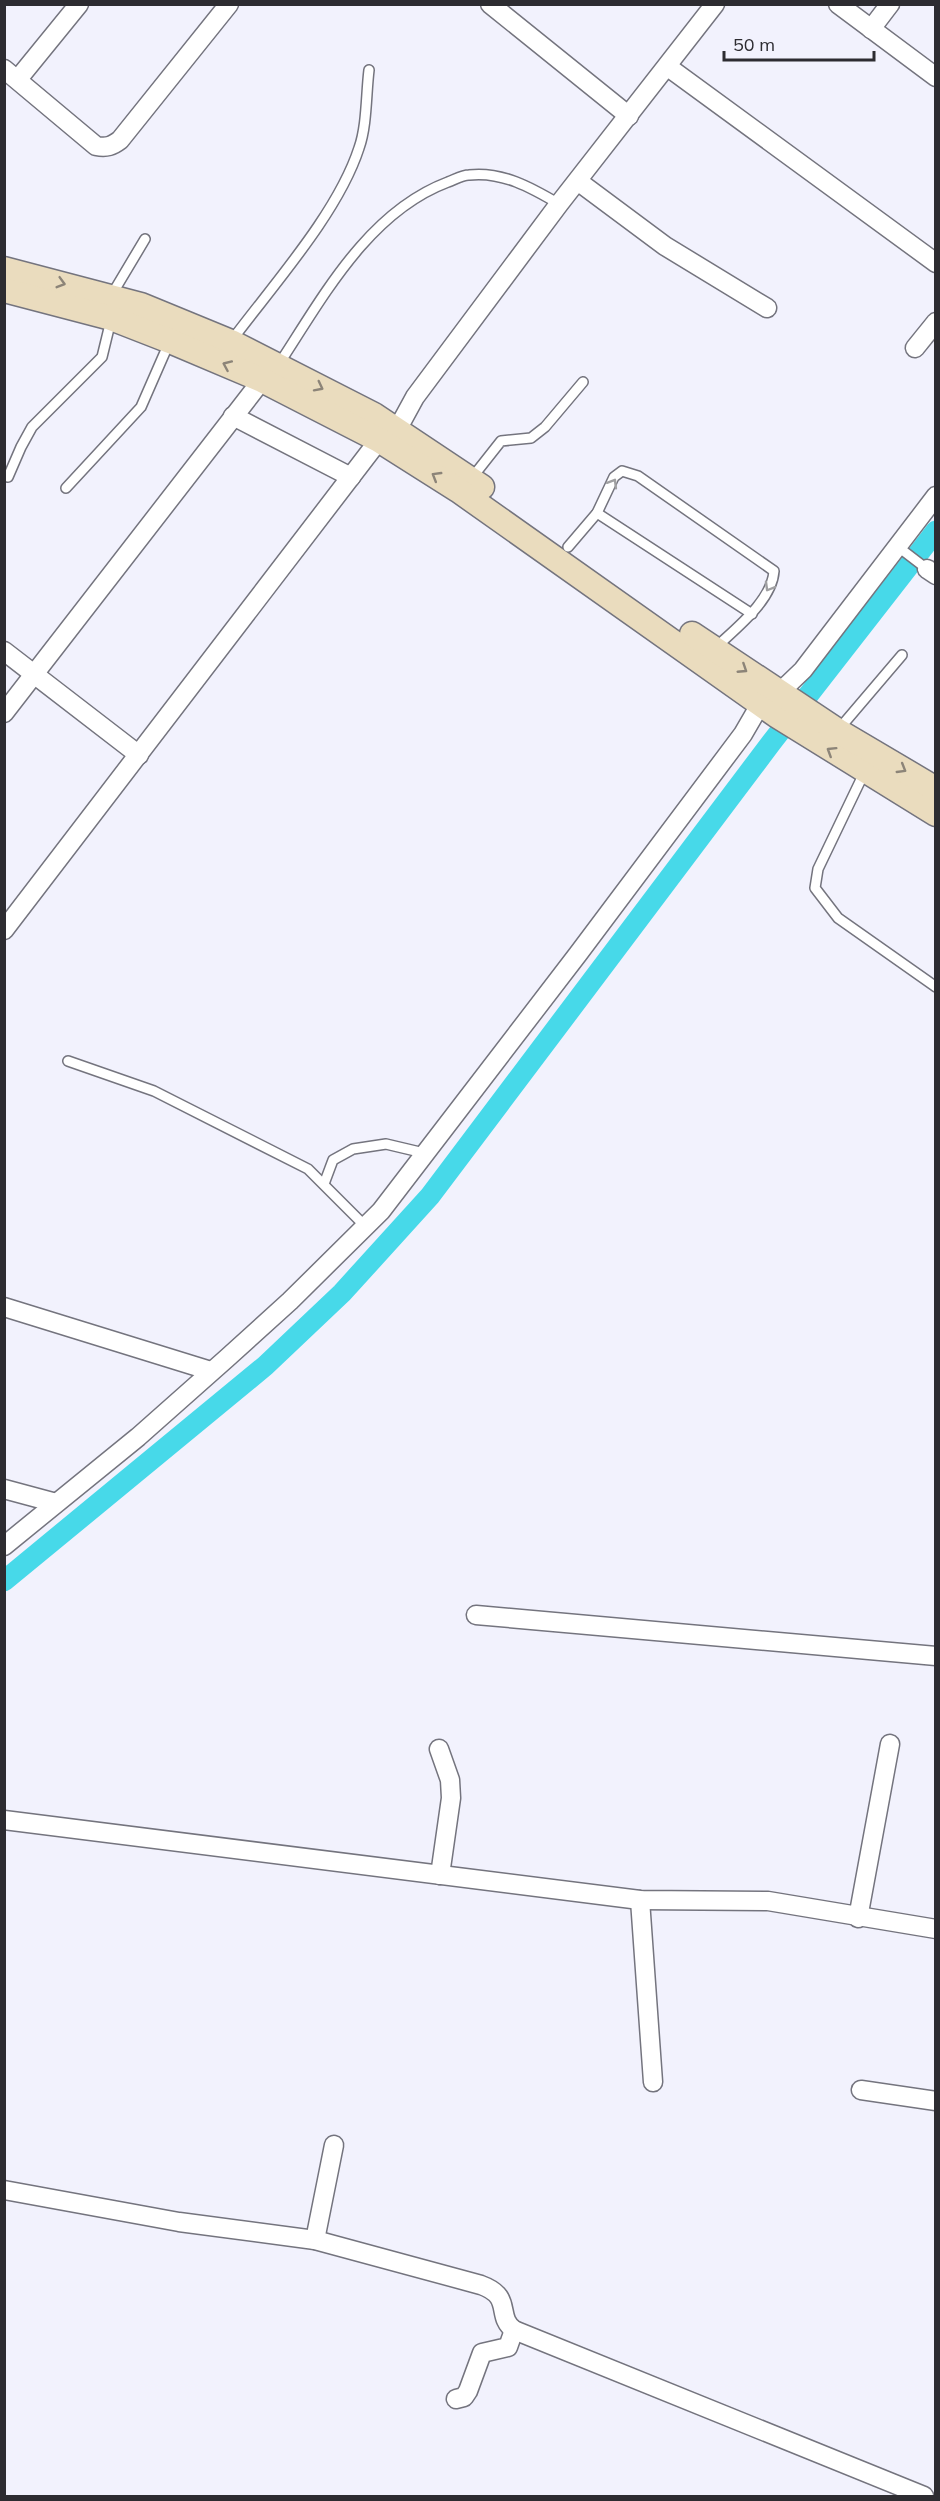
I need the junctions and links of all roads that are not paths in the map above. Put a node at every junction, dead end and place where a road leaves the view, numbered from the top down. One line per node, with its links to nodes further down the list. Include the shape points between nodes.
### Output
1 (78, 4): 10 (street)
2 (229, 4): 10 (street, via 112,146 96,146)
3 (490, 4): 12 (street)
4 (838, 4): 7 (street)
5 (890, 4): 7 (street)
6 (715, 5): 8 (street)
7 (872, 29): 11 (street)
8 (668, 67): 12 (street); 16 (street)
9 (369, 70): 23 (lane, via 360,145 348,179)
10 (11, 74)
11 (936, 77)
12 (629, 116): 13 (street)
13 (579, 182): 14 (street); 20 (street, via 666,246)
14 (559, 204): 25 (lane, via 508,178 469,174 429,189 380,225 329,288); 28 (street)
15 (145, 239): 19 (lane)
16 (936, 263)
17 (4, 269): 19 (street, one-way to 19)
18 (4, 290): 19 (street)
19 (111, 307): 22 (street); 23 (street, via 141,305); 29 (lane, via 102,357 32,427)
20 (767, 308)
21 (936, 322): 24 (street)
22 (170, 341): 25 (street, one-way to 22); 32 (lane, via 141,407)
23 (231, 342): 25 (street)
24 (915, 348)
25 (270, 373): 27 (street); 28 (street)
26 (583, 382): 31 (lane, via 545,427 531,438 501,441)
27 (233, 416): 30 (street); 42 (street)
28 (388, 435): 30 (street); 31 (street); 43 (street, one-way to 28, via 458,490)
29 (8, 477)
30 (351, 477): 47 (street)
31 (471, 479): 35 (street)
32 (66, 488)
33 (936, 496): 36 (street)
34 (597, 513): 35 (lane); 38 (lane); 38 (lane, one-way to 38, via 614,477 622,471 638,476 774,571 774,581)
35 (568, 547): 39 (street)
36 (901, 548): 37 (lane); 43 (street)
37 (931, 572)
38 (752, 614): 39 (lane)
39 (713, 650): 43 (street, one-way to 43)
40 (4, 651): 42 (street)
41 (902, 655): 46 (lane)
42 (34, 674): 44 (street); 47 (street)
43 (775, 702): 45 (street); 54 (street, via 743,734)
44 (4, 713)
45 (806, 722): 46 (street); 48 (street, one-way to 45)
46 (838, 731): 49 (street, one-way to 49)
47 (139, 755): 51 (street)
48 (865, 771): 50 (street); 52 (lane, via 818,869 815,888 838,918)
49 (936, 789)
50 (936, 814)
51 (4, 930)
52 (936, 987)
53 (68, 1061): 55 (lane, via 154,1091 308,1169)
54 (424, 1153): 55 (lane, via 386,1144 353,1149 333,1160); 56 (street)
55 (324, 1184): 56 (lane)
56 (366, 1227): 58 (street)
57 (4, 1307): 58 (street)
58 (211, 1371): 60 (street)
59 (4, 1489): 60 (street)
60 (56, 1503): 61 (street)
61 (4, 1546)
62 (476, 1615): 63 (street)
63 (936, 1656)
64 (890, 1744): 69 (street)
65 (439, 1749): 67 (street, via 450,1780 451,1798)
66 (4, 1820): 67 (street)
67 (440, 1875): 68 (street)
68 (640, 1900): 69 (street, via 768,1901); 71 (street)
69 (858, 1918): 70 (street)
70 (936, 1929)
71 (653, 2082)
72 (861, 2090): 73 (street)
73 (936, 2101)
74 (334, 2145): 76 (street)
75 (4, 2190): 76 (street, via 179,2222)
76 (315, 2240): 77 (street, via 487,2287 498,2294 504,2304 505,2319)
77 (514, 2330): 78 (street, via 508,2347 482,2353 468,2391 464,2397); 79 (street)
78 (456, 2398)
79 (924, 2496)

